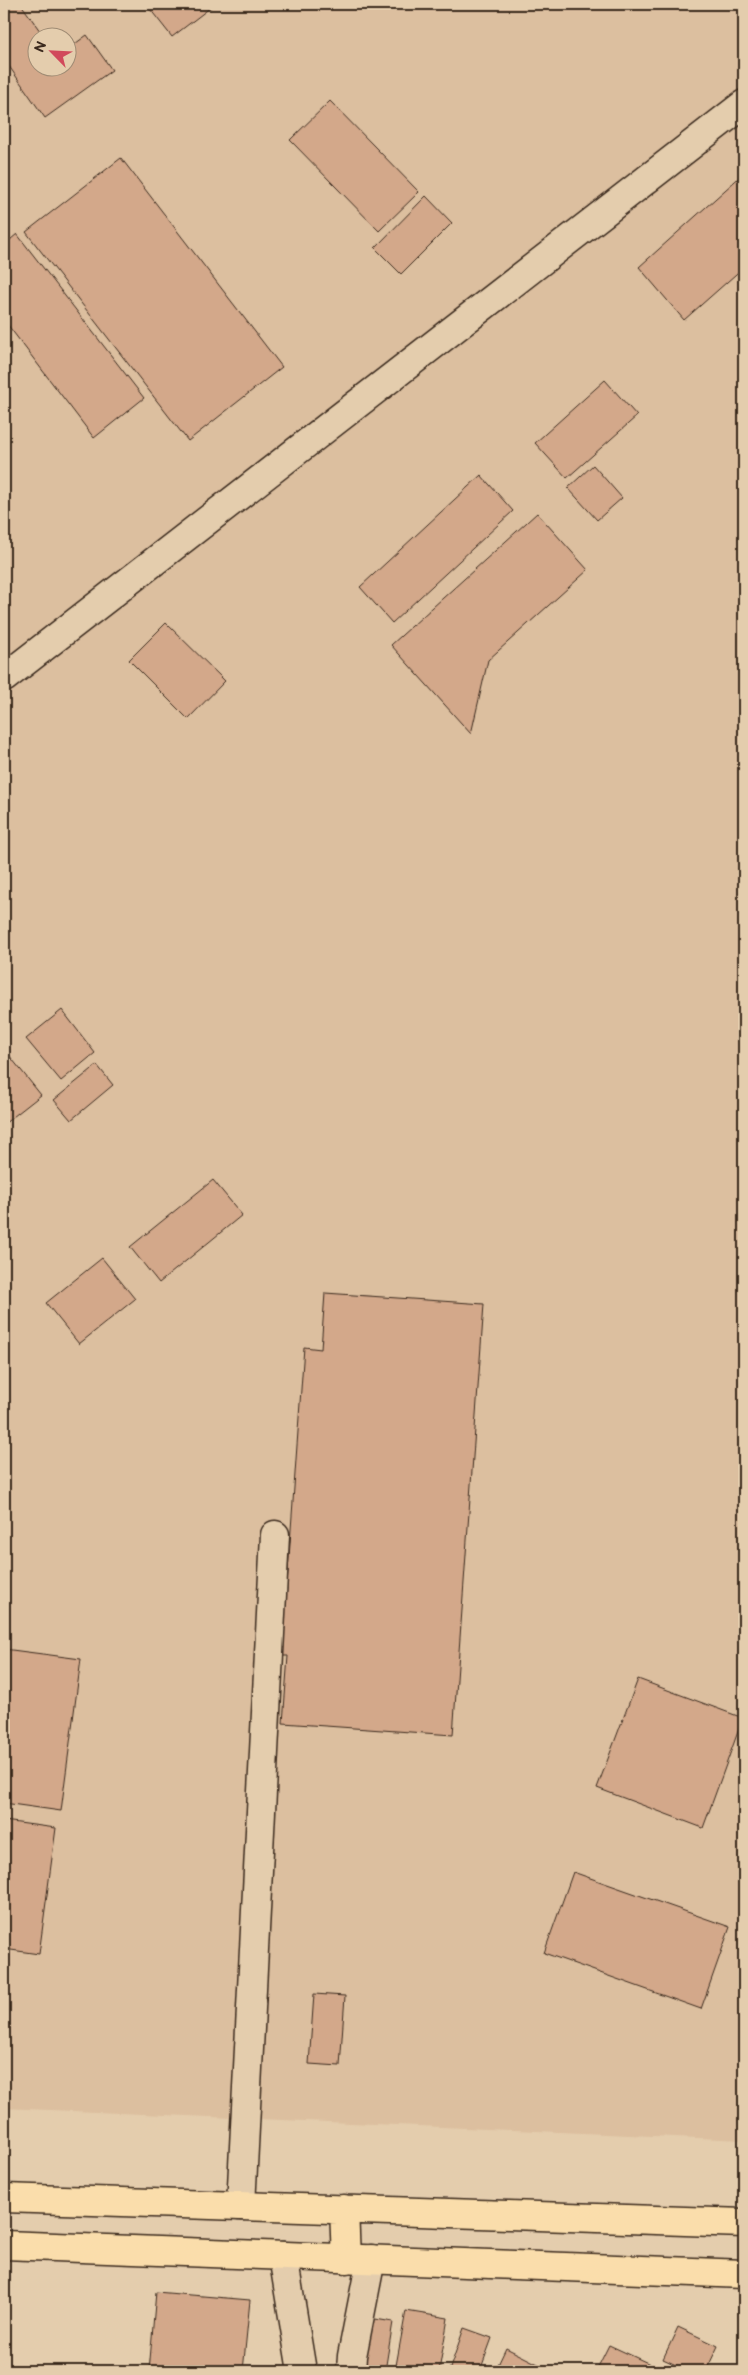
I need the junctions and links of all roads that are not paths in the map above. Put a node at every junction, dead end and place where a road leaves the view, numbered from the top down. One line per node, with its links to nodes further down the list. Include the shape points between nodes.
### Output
1 (744, 104): 2 (street)
2 (4, 678)
3 (275, 1535): 5 (street)
4 (4, 2198): 5 (main road)
5 (240, 2206): 6 (main road)
6 (344, 2209): 7 (main road); 10 (main road)
7 (744, 2223)
8 (4, 2245): 9 (main road)
9 (283, 2256): 10 (main road); 12 (street)
10 (359, 2259): 11 (main road); 13 (street)
11 (744, 2274)
12 (302, 2371)
13 (351, 2371)

